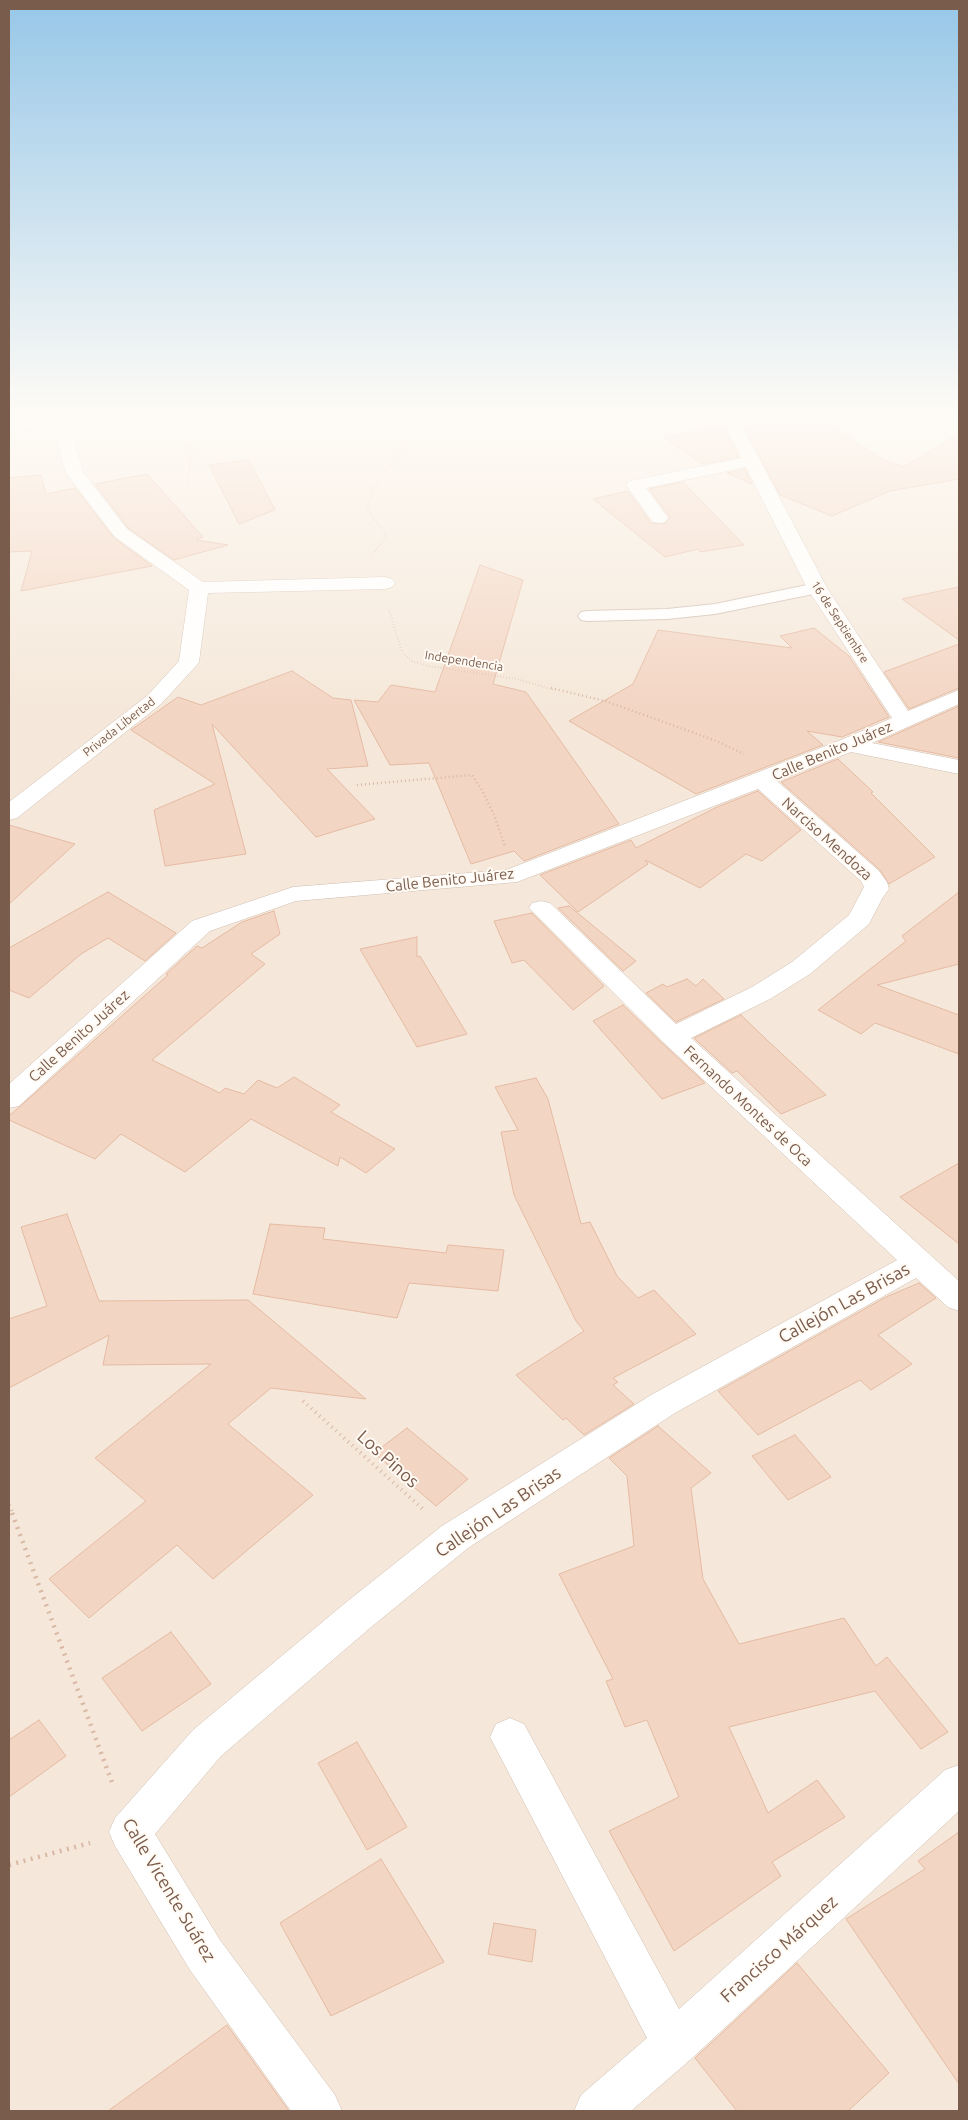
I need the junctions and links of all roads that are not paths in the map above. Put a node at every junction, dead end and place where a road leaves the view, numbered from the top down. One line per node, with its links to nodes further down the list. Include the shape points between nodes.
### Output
1 (104, 512): 6 (street, via 120,533)
2 (655, 512): 4 (street)
3 (777, 512): 7 (street, 16 de Septiembre)
4 (659, 518)
5 (385, 583): 6 (street)
6 (199, 588): 14 (street, Privada Libertad, via 189,662 154,700)
7 (817, 588): 8 (lane, via 715,609); 10 (street, 16 de Septiembre)
8 (587, 616)
9 (959, 696): 10 (street, Calle Benito Juárez)
10 (904, 720): 11 (street, Calle Benito Juárez)
11 (849, 745): 12 (street); 13 (street, Calle Benito Juárez)
12 (959, 767)
13 (769, 777): 16 (street, Narciso Mendoza, via 870,876 877,889 860,919 801,968 761,993); 17 (street, Calle Benito Juárez, via 508,877 294,894 201,926)
14 (9, 813)
15 (541, 908): 16 (street, Fernando Montes de Oca)
16 (673, 1036): 18 (street, Fernando Montes de Oca)
17 (9, 1099)
18 (918, 1263): 19 (street, Fernando Montes de Oca); 22 (street, Callejón Las Brisas, via 663,1404 455,1538 356,1616 207,1743)
19 (959, 1299)
20 (510, 1737): 23 (street)
21 (959, 1784): 23 (street, Francisco Márquez)
22 (130, 1832): 24 (street, Calle Vicente Suárez, via 205,1954)
23 (674, 2044): 25 (street, Francisco Márquez)
24 (319, 2111)
25 (597, 2111)

